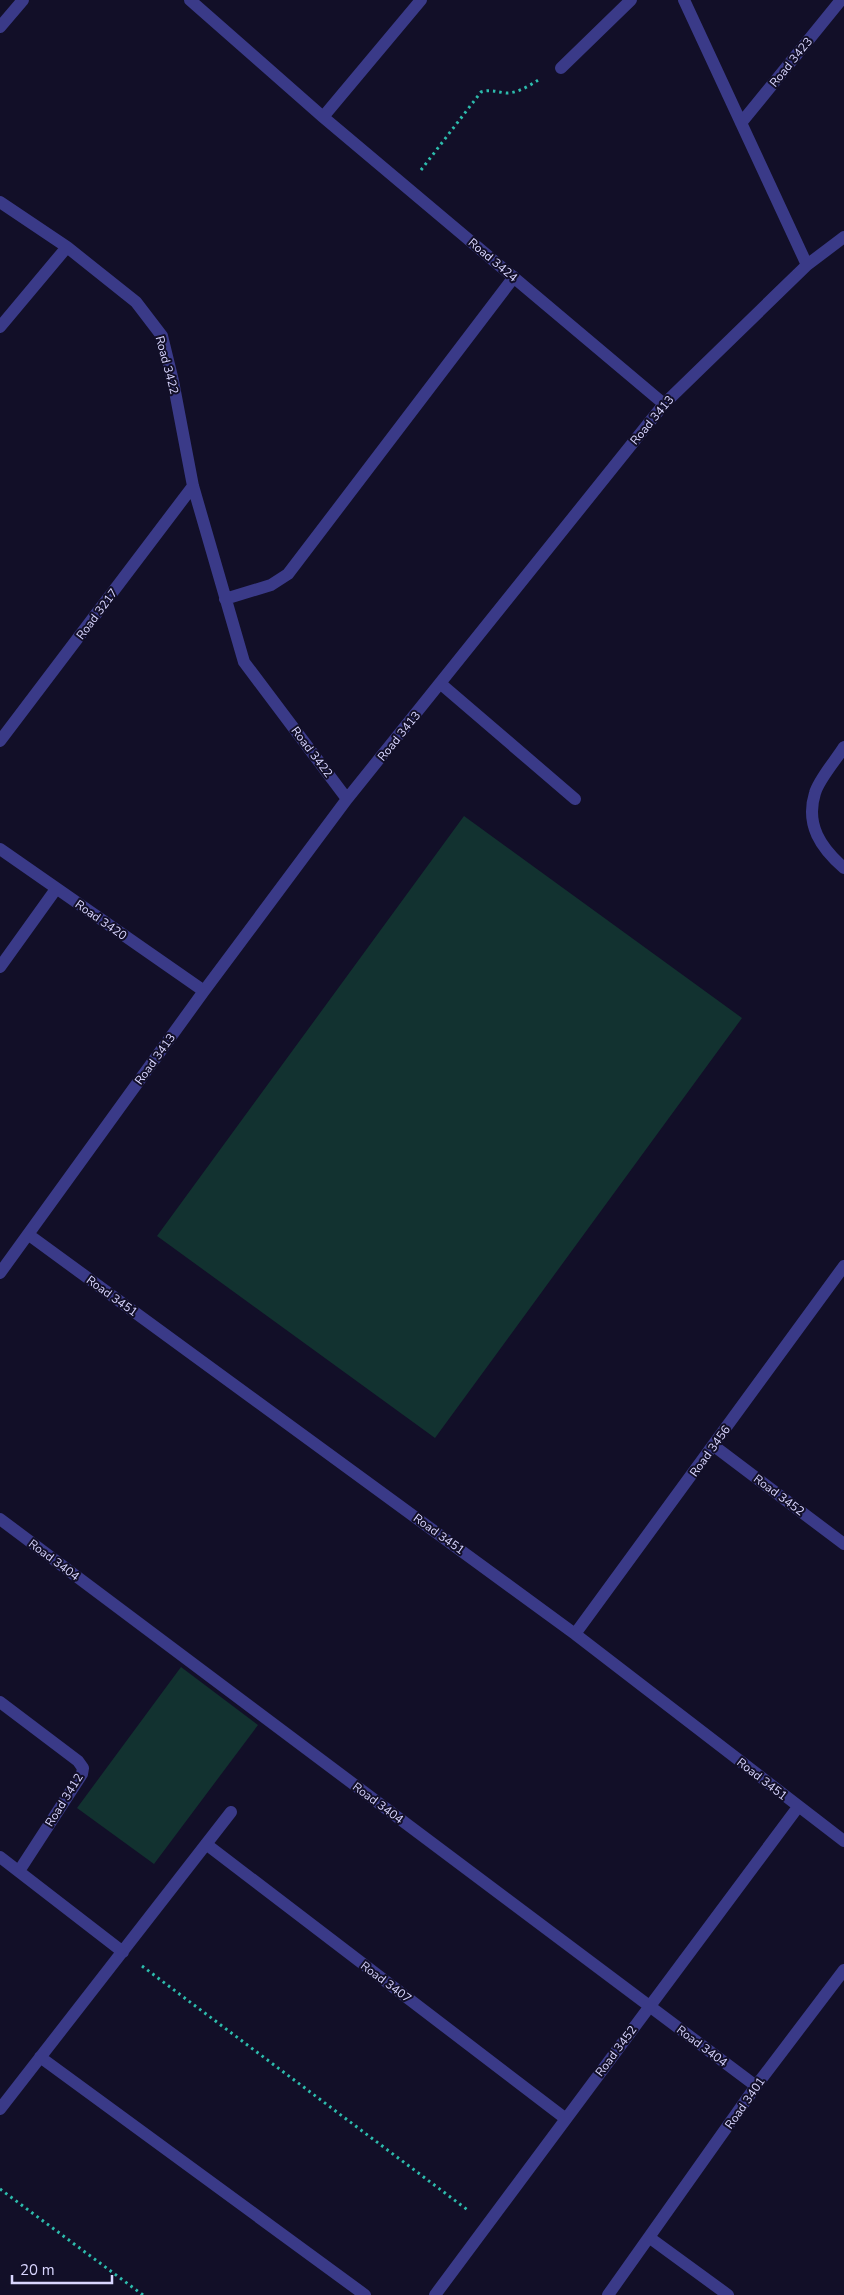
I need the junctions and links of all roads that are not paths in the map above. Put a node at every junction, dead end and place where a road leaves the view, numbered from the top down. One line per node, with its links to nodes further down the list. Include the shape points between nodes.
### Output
1 (23, 0): 7 (street)
2 (190, 0): 9 (street, Road 3424)
3 (421, 0): 9 (street)
4 (631, 0): 8 (street)
5 (684, 0): 10 (street)
6 (841, 0): 10 (street, Road 3423)
7 (0, 27)
8 (561, 68)
9 (323, 117): 15 (street, Road 3424)
10 (741, 123): 14 (street)
11 (0, 202): 13 (street, Road 3422)
12 (844, 237): 14 (street, Road 3413)
13 (67, 247): 16 (street); 18 (street, Road 3422, via 136,302 162,336)
14 (807, 266): 17 (street, Road 3413)
15 (514, 278): 17 (street, Road 3424); 19 (street, via 288,574 271,585)
16 (0, 327)
17 (664, 404): 20 (street, Road 3413)
18 (193, 486): 19 (street, Road 3422); 21 (street, Road 3217)
19 (225, 599): 23 (street, Road 3422, via 244,662)
20 (441, 684): 23 (street, Road 3413); 24 (street)
21 (0, 741)
22 (844, 748): 26 (street, via 815,793 812,821 822,847)
23 (347, 799): 29 (street, Road 3413)
24 (575, 799)
25 (0, 849): 27 (street, Road 3420)
26 (844, 868)
27 (56, 889): 28 (street); 29 (street, Road 3420)
28 (0, 966)
29 (204, 991): 30 (street, Road 3413)
30 (29, 1235): 32 (street, Road 3413); 36 (street, Road 3451)
31 (844, 1266): 33 (street, Road 3456)
32 (0, 1273)
33 (714, 1446): 35 (street, Road 3452); 36 (street, Road 3456)
34 (0, 1519): 46 (street, Road 3404)
35 (844, 1544)
36 (575, 1634): 38 (street, Road 3451)
37 (0, 1702): 43 (street, Road 3412, via 83,1768)
38 (798, 1807): 40 (street, Road 3451); 46 (street, Road 3452)
39 (231, 1812): 41 (street)
40 (844, 1841)
41 (206, 1844): 44 (street); 50 (street, Road 3407)
42 (0, 1857): 43 (street)
43 (19, 1871): 44 (street)
44 (122, 1952): 47 (street)
45 (844, 1970): 48 (street, Road 3401)
46 (649, 2006): 48 (street, Road 3404); 50 (street, Road 3452)
47 (40, 2057): 49 (street); 52 (street)
48 (756, 2086): 51 (street, Road 3401)
49 (0, 2109)
50 (566, 2119): 53 (street, Road 3452)
51 (650, 2238): 54 (street, Road 3401); 55 (street)
52 (365, 2295)
53 (435, 2295)
54 (608, 2295)
55 (728, 2295)

